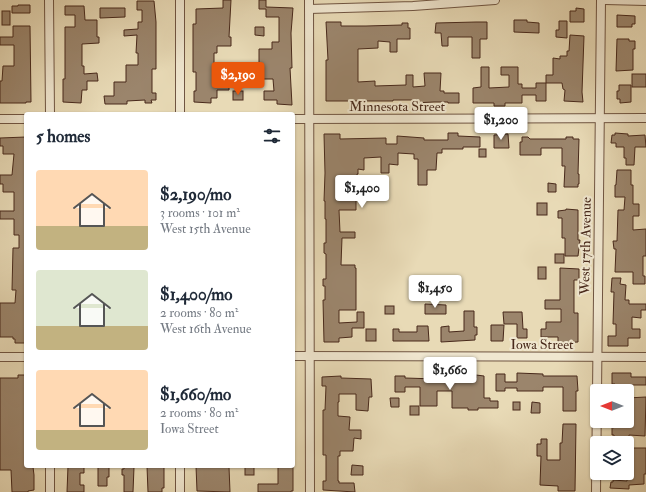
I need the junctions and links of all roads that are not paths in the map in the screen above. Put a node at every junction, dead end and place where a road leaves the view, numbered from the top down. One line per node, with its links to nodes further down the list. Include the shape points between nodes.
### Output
1 (49, 0): 9 (street)
2 (180, 0): 10 (street)
3 (309, 0): 8 (street)
4 (495, 0): 8 (street, via 413,6)
5 (601, 0): 11 (street, West 17th Avenue)
6 (605, 0): 7 (street)
7 (646, 1)
8 (309, 9): 16 (street)
9 (50, 112)
10 (180, 112)
11 (600, 118): 12 (street, Minnesota Street); 16 (street, Minnesota Street); 21 (street, West 17th Avenue)
12 (646, 118)
13 (0, 119): 14 (street)
14 (24, 119)
15 (295, 119): 16 (street, Minnesota Street)
16 (309, 119): 20 (street)
17 (0, 356): 18 (street)
18 (24, 356)
19 (295, 356): 20 (street, Iowa Street)
20 (309, 356): 21 (street, Iowa Street); 27 (street)
21 (597, 357): 22 (street, Iowa Street); 28 (street, West 17th Avenue)
22 (646, 357)
23 (50, 468): 25 (street)
24 (180, 468): 26 (street)
25 (50, 492)
26 (180, 492)
27 (310, 492)
28 (596, 492)

